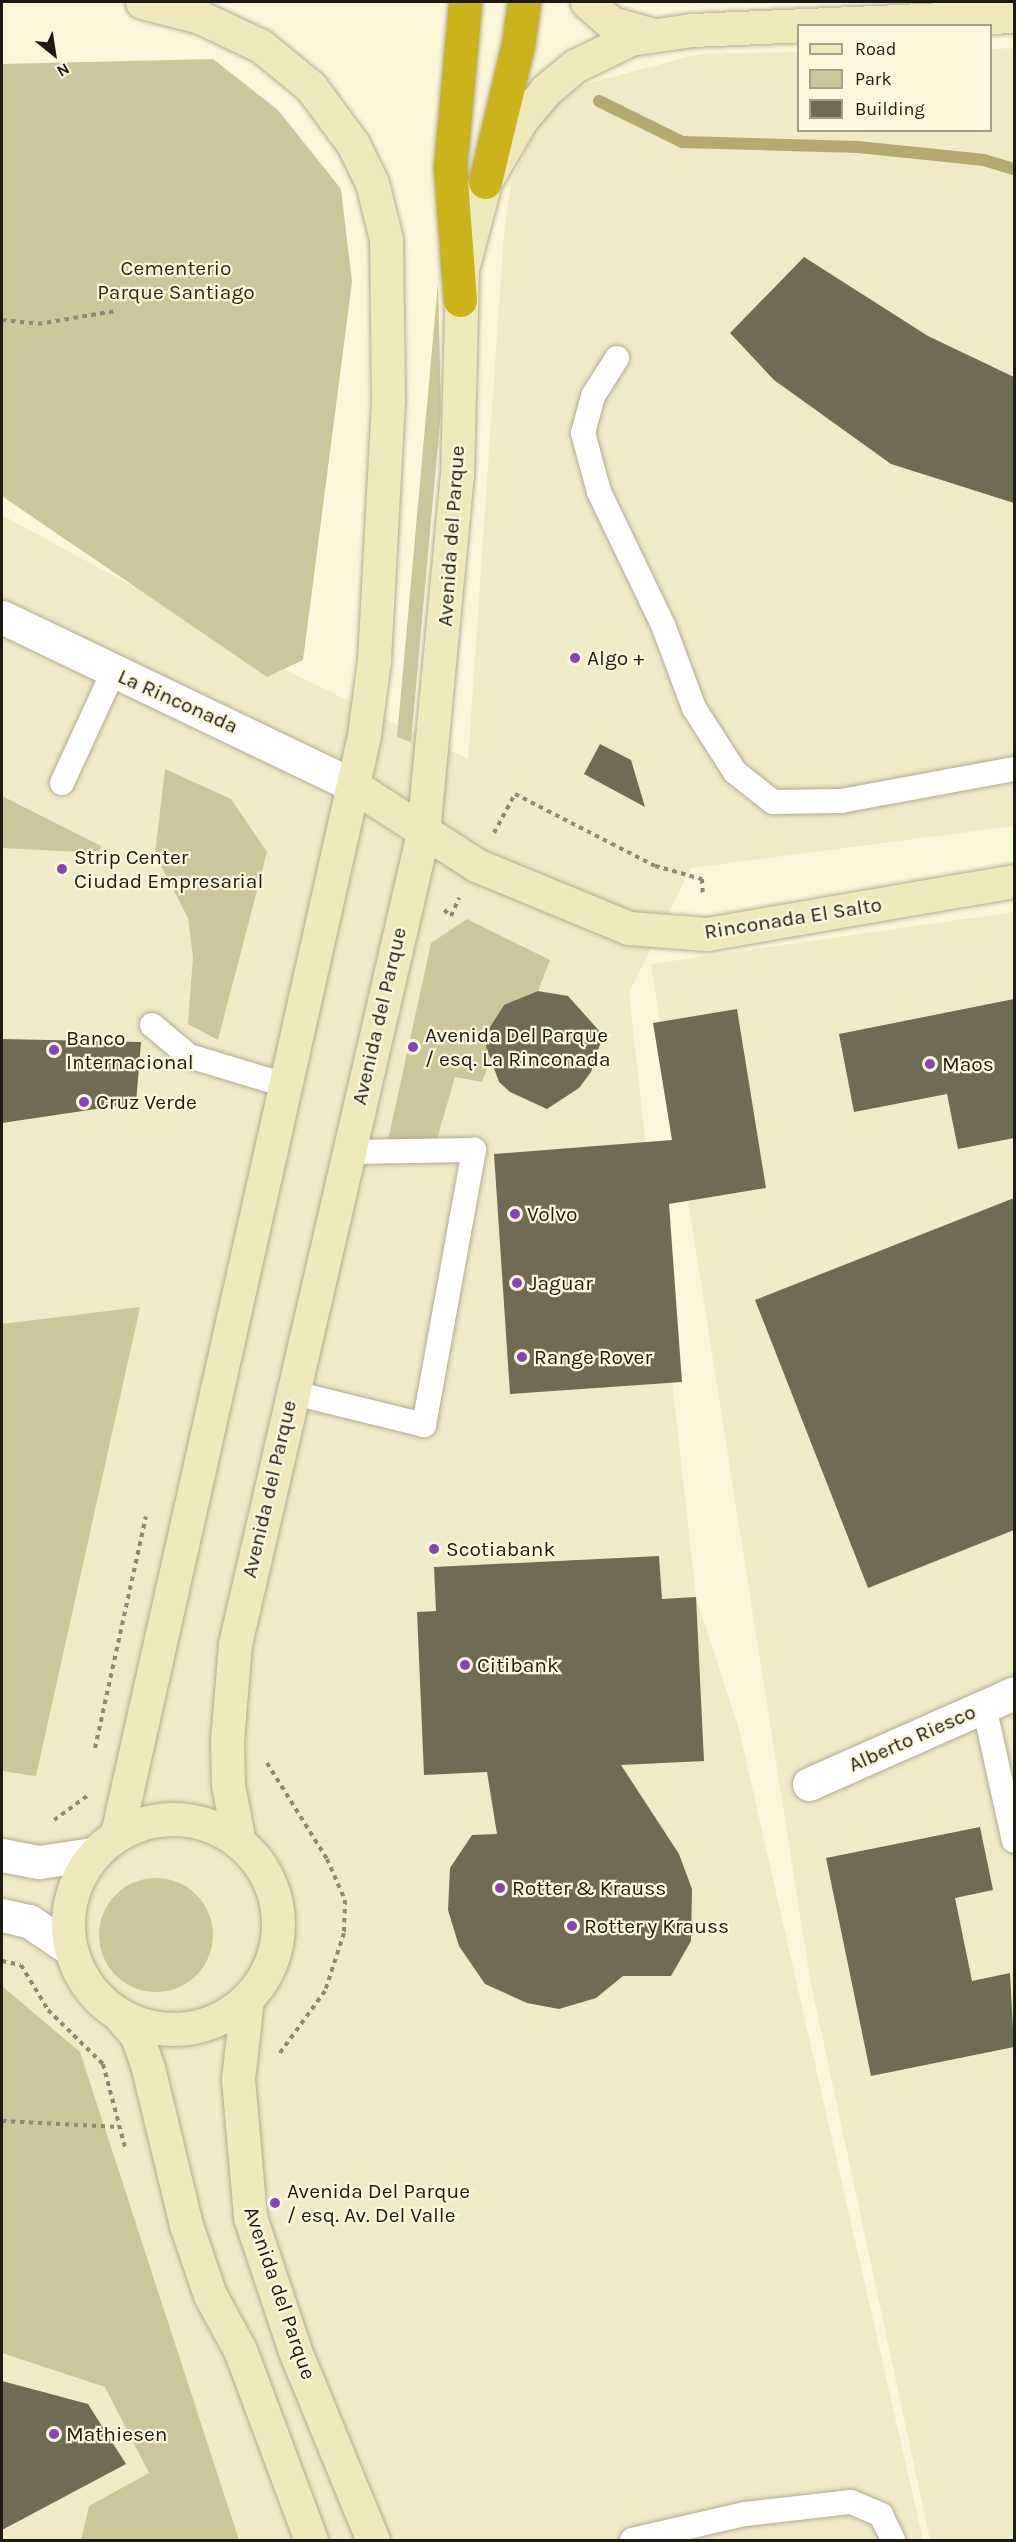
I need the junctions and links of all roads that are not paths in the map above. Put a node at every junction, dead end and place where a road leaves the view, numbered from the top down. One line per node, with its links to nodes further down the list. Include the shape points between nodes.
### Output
1 (142, 2): 16 (street, via 200,17 241,35 311,87 352,144 372,183 386,238 389,296 374,660)
2 (465, 2): 10 (highway, via 450,168)
3 (524, 2): 9 (highway, via 519,45)
4 (587, 2): 8 (street, via 611,23)
5 (1014, 16): 6 (street)
6 (852, 24)
7 (797, 27): 8 (street)
8 (650, 34): 9 (street, Avenida del Parque, via 604,50 546,90 521,120)
9 (485, 182): 10 (street, Avenida del Parque, via 469,233)
10 (460, 300): 17 (street, Avenida del Parque, via 457,476)
11 (617, 358): 14 (lane, via 593,396 583,433 599,492 663,624 694,708 735,772 773,802 841,801)
12 (2, 617): 13 (street, La Rinconada)
13 (113, 672): 15 (lane); 16 (street, La Rinconada)
14 (1014, 769)
15 (62, 783)
16 (354, 786): 17 (street, Rinconada El Salto); 20 (street)
17 (423, 833): 18 (street, Rinconada El Salto, via 476,865 629,928 707,934); 21 (street, Avenida del Parque)
18 (1014, 881)
19 (152, 1025): 20 (lane, via 189,1056)
20 (285, 1085): 28 (street)
21 (349, 1152): 22 (street, Avenida del Parque); 22 (lane, via 474,1150 424,1425)
22 (290, 1392): 27 (street, Avenida del Parque, via 230,1684 228,1785)
23 (1014, 1693): 24 (street, Alberto Riesco)
24 (984, 1706): 25 (street, Alberto Riesco); 26 (lane)
25 (809, 1784)
26 (1014, 1841)
27 (239, 1842): 28 (street, via 204,1823 175,1818 145,1822); 32 (street, via 271,1884 278,1914 273,1954)
28 (105, 1844): 29 (street, via 39,1862); 31 (street, via 70,1899)
29 (2, 1855)
30 (2, 1915): 31 (street, via 29,1920)
31 (70, 1949): 33 (street, via 81,1976 97,1998)
32 (247, 1999): 33 (street, via 218,2019 186,2029 152,2027); 35 (street, Avenida del Parque, via 238,2079 250,2217 295,2351)
33 (120, 2016): 34 (street, via 137,2036 148,2068 186,2225 210,2295 240,2350)
34 (311, 2541)
35 (373, 2541)
36 (632, 2541): 37 (lane, via 745,2514 851,2502 881,2515)
37 (893, 2541)

